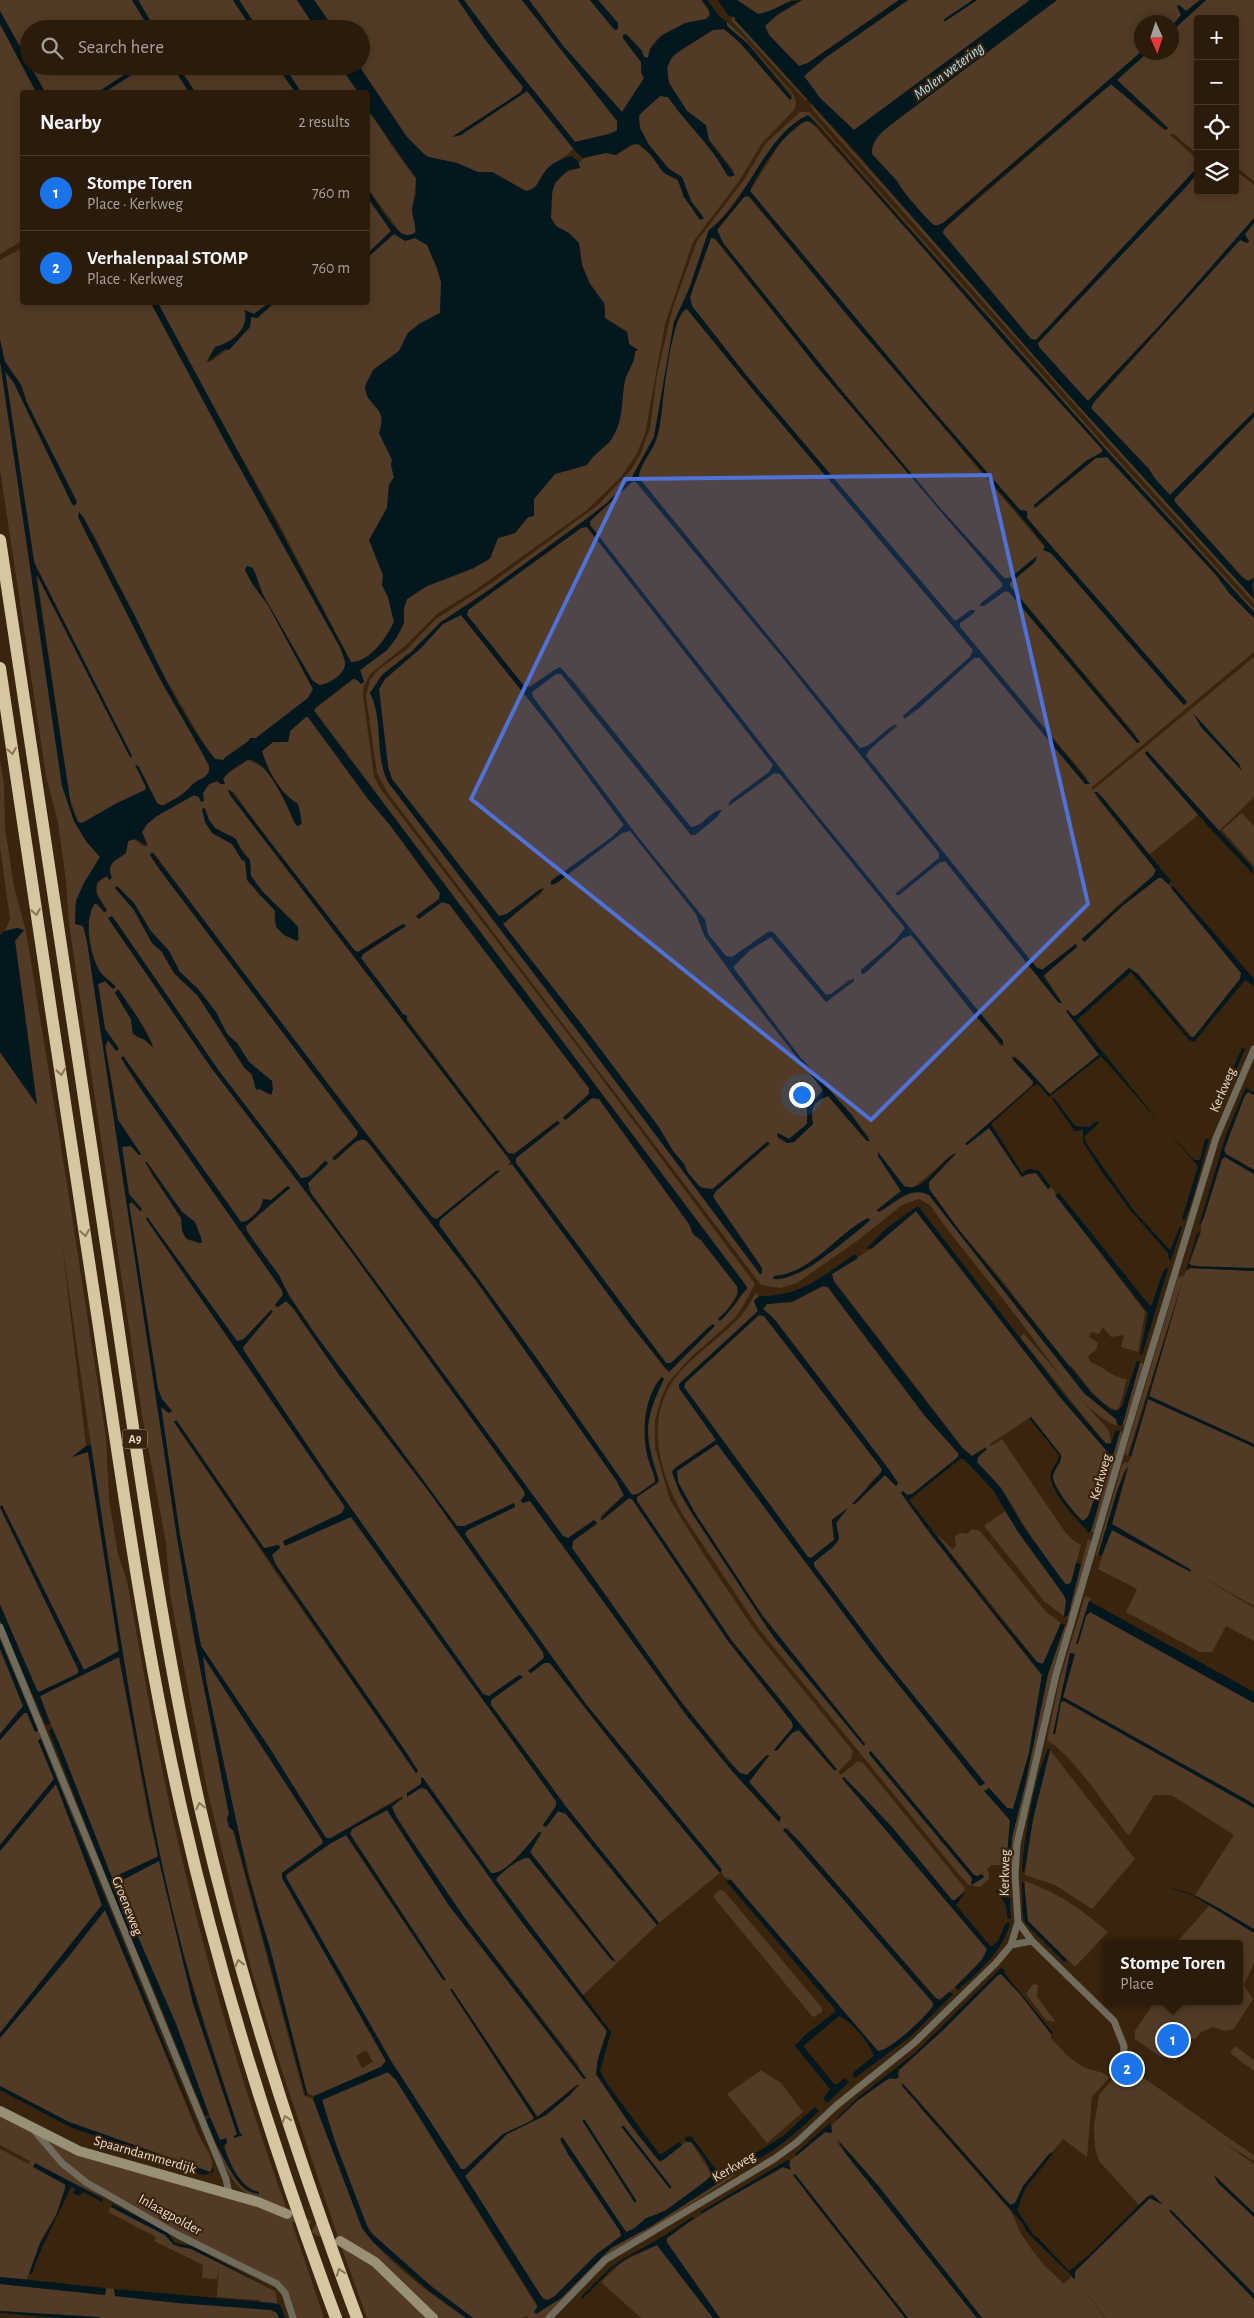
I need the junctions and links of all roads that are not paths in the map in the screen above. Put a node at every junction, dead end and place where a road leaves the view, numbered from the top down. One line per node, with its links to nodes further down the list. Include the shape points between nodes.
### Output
1 (0, 540): 16 (highway, A9, one-way to 1, via 288,2125 243,1979 199,1800 167,1636 133,1425)
2 (0, 668): 15 (highway, A9, one-way to 15, via 114,1427 166,1734 210,1927 242,2041)
3 (1254, 1049): 5 (street, Kerkweg, via 1216,1138 1056,1675 1017,1844)
4 (0, 1627): 11 (street, Groeneweg, via 226,2179)
5 (1018, 1922): 6 (street); 7 (street, Kerkweg)
6 (1032, 1940): 7 (street); 8 (street, via 1114,2021 1124,2046)
7 (1011, 1945): 18 (street, Kerkweg, via 996,1964 914,2043 796,2143 605,2260)
8 (1123, 2062)
9 (0, 2111): 10 (street, Spaarndammerdijk)
10 (32, 2128): 11 (street, Spaarndammerdijk, via 79,2151); 14 (street, Inlaagpolder, via 62,2163 87,2183 178,2235 277,2284 285,2293)
11 (229, 2194): 12 (street, Spaarndammerdijk)
12 (287, 2214)
13 (340, 2242): 17 (street, via 375,2262)
14 (293, 2318)
15 (336, 2318)
16 (357, 2318)
17 (433, 2318)
18 (550, 2318)

